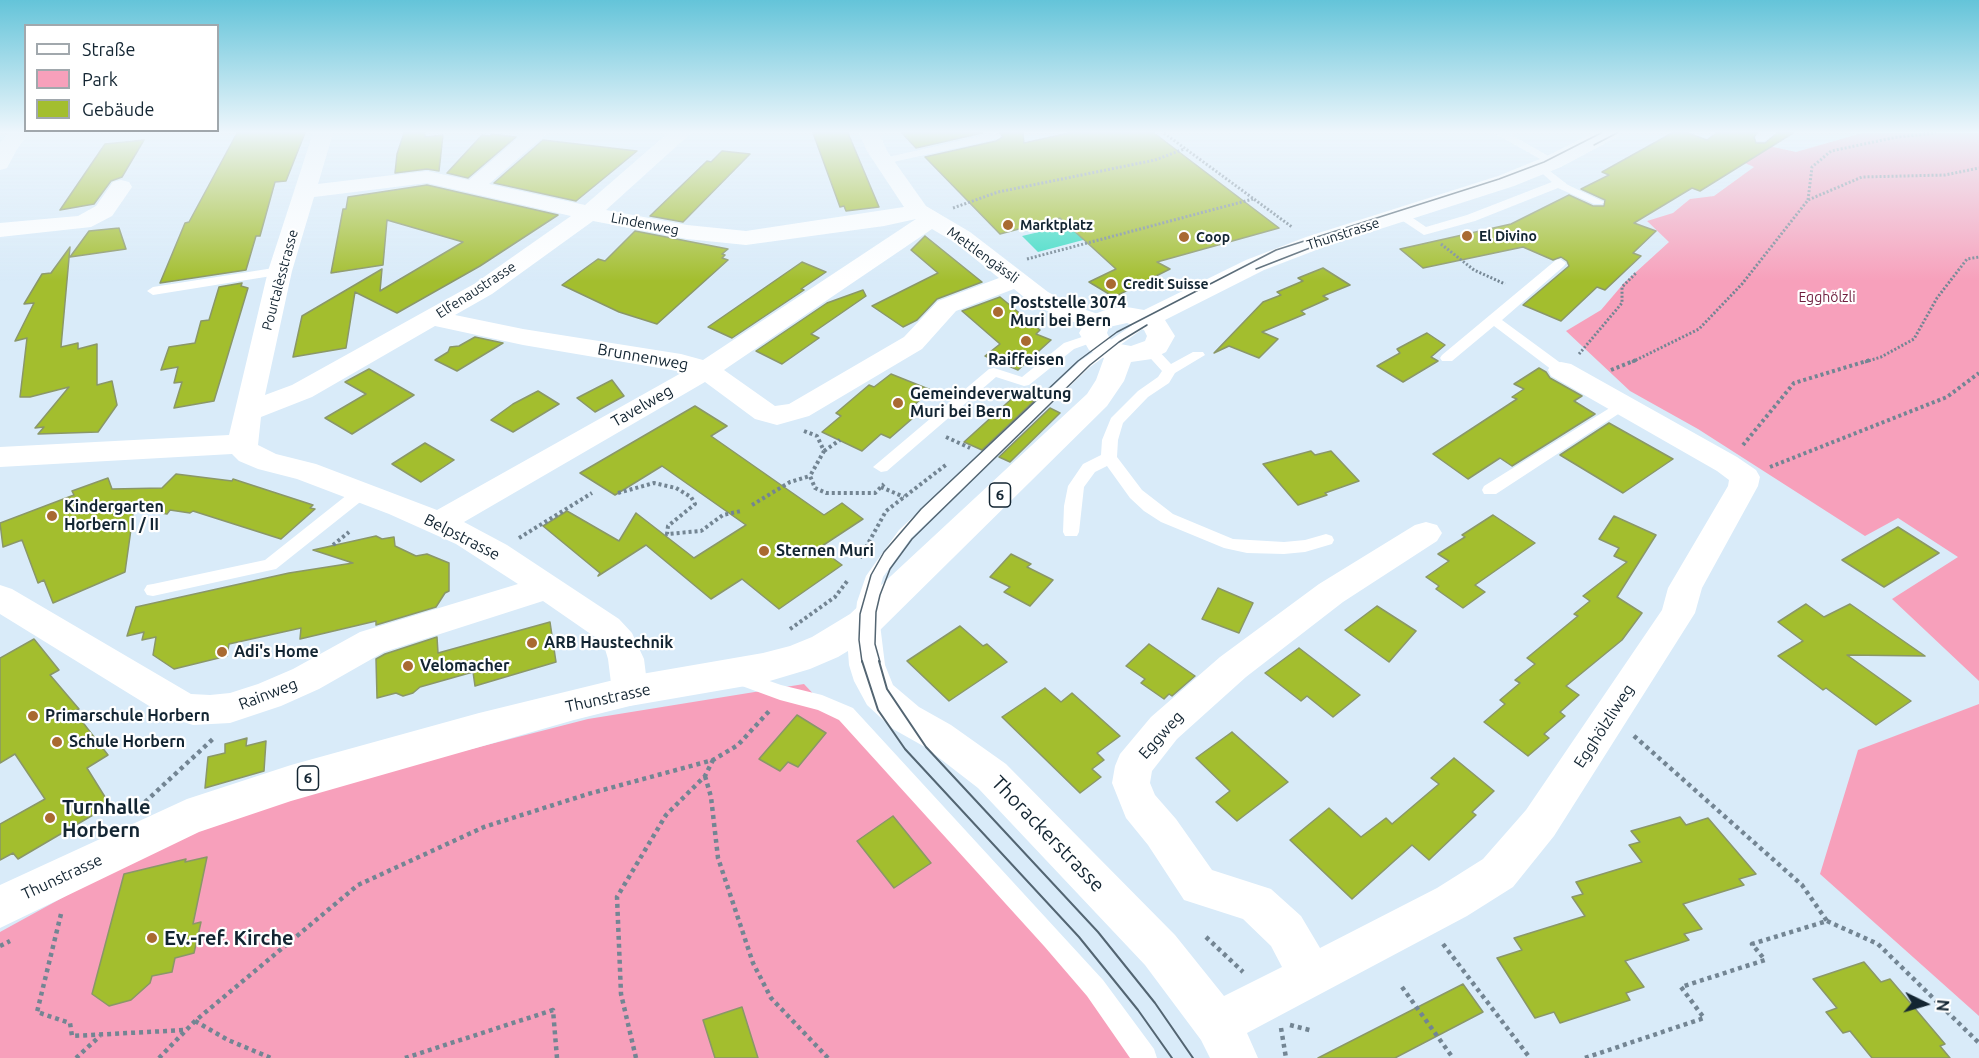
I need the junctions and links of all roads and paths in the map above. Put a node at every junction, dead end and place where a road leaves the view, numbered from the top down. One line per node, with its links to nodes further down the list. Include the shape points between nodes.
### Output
1 (307, 182): 16 (street, Pourtalèsstrasse)
2 (382, 182): 16 (street, Lindenweg)
3 (451, 182): 15 (street, Lindenweg)
4 (478, 182): 15 (street)
5 (624, 182): 20 (street, Elfenaustrasse)
6 (900, 182): 21 (street, Mettlengässli)
7 (1052, 182): 21 (path, via 998,192)
8 (1230, 182): 17 (path)
9 (1512, 182): 22 (main road, Thunstrasse)
10 (1532, 182): 25 (lane, via 1471,218)
11 (1568, 182): 19 (lane)
12 (1810, 182): 18 (path)
13 (1849, 182): 18 (path)
14 (121, 187): 24 (street, via 104,211 82,222)
15 (472, 187): 20 (street, Lindenweg)
16 (304, 192): 28 (street, Pourtalèsstrasse)
17 (1253, 199): 23 (path); 30 (path)
18 (1808, 200): 42 (path, via 1742,284 1700,329 1647,356)
19 (1598, 202)
20 (589, 213): 21 (street, Lindenweg, via 687,232 746,238); 33 (street, Elfenaustrasse, via 483,289)
21 (924, 215): 30 (street, Mettlengässli, via 962,237); 39 (street, Tavelweg)
22 (1400, 215): 25 (lane); 34 (main road, Thunstrasse, via 1255,265)
23 (1290, 226)
24 (0, 230)
25 (1424, 231): 32 (path, via 1474,270)
26 (1979, 257): 54 (path, via 1967,259 1937,298 1914,339 1881,357 1794,383)
27 (1560, 263): 32 (lane)
28 (280, 271): 31 (lane); 44 (street, Pourtalèsstrasse)
29 (1637, 272): 42 (path, via 1622,287 1622,303 1599,328)
30 (1009, 274): 36 (street, Mettlengässli); 39 (street, Brunnenweg, via 947,306 913,343 789,414 765,413)
31 (153, 291)
32 (1525, 293): 35 (lane)
33 (432, 318): 39 (street, Brunnenweg, via 681,362); 44 (street, Elfenaustrasse)
34 (1147, 319): 36 (main road, via 1119,315); 36 (main road, Thunstrasse, via 1155,325 1160,341)
35 (1494, 320): 38 (lane); 42 (lane)
36 (1113, 342): 40 (lane, via 1162,360); 53 (lane, via 1070,346 1024,382 994,372); 74 (main road, Thunstrasse / 6, via 1110,381 1097,400)
37 (1198, 355): 40 (lane)
38 (1447, 358)
39 (706, 370): 64 (street, Tavelweg)
40 (1169, 370): 51 (lane, via 1164,380 1116,421)
41 (1979, 373): 54 (path, via 1947,397)
42 (1570, 376): 43 (street)
43 (1621, 406): 54 (street); 57 (lane)
44 (245, 428): 50 (street); 58 (street, Belpstrasse, via 249,454)
45 (797, 428): 48 (path, via 817,436)
46 (840, 440): 48 (path)
47 (972, 449): 49 (path)
48 (825, 451): 55 (path)
49 (966, 452)
50 (0, 456)
51 (1109, 458): 65 (lane, via 1089,468 1076,486); 67 (lane, via 1150,507 1198,533 1247,547 1305,546)
52 (953, 460): 61 (path)
53 (881, 467): 56 (path, via 895,474)
54 (1736, 471): 89 (street, Egghölzliweg, via 1743,486 1685,588 1678,613 1540,823 1511,859 1470,892)
55 (810, 476): 56 (path, via 814,488 826,493 874,493); 62 (path, via 790,482)
56 (881, 487): 61 (path)
57 (1490, 490)
58 (363, 491): 64 (street, Belpstrasse); 72 (lane, via 270,565)
59 (592, 493): 68 (path)
60 (618, 493): 63 (path, via 654,483 676,488 691,497 695,504 668,526 667,534 701,531 723,515)
61 (904, 497): 69 (path, via 881,518)
62 (752, 506)
63 (741, 511)
64 (438, 523): 68 (street, Belpstrasse)
65 (1071, 531)
66 (1426, 533): 89 (street, Eggweg, via 1331,593 1233,667 1164,728 1134,766 1131,783 1140,806 1199,886 1256,903 1286,931)
67 (1326, 540)
68 (496, 553): 71 (street, Belpstrasse)
69 (855, 566)
70 (850, 576): 75 (path, via 835,597)
71 (549, 587): 77 (street, Belpstrasse, via 607,628 620,643 629,669); 79 (street, Rainweg, via 372,642 306,679)
72 (153, 591)
73 (0, 598): 79 (street, Rainweg, via 180,706 210,710)
74 (863, 624): 76 (main road, Thunstrasse / 6, via 797,659); 93 (street, Thorackerstrasse, via 867,665 880,695 906,718 992,776 1160,950)
75 (782, 633)
76 (731, 674): 77 (main road, Thunstrasse / 6); 78 (lane)
77 (630, 692): 84 (main road, Thunstrasse / 6, via 479,729 227,803 187,818)
78 (780, 692): 81 (path, via 738,745); 105 (lane, via 836,708 859,726 1095,988)
79 (254, 701): 83 (path)
80 (1628, 730): 86 (path, via 1802,885)
81 (712, 760): 82 (path); 92 (path, via 484,827 358,885)
82 (705, 776): 103 (path, via 666,815 617,897 621,994); 104 (path, via 718,858 753,963 771,998)
83 (138, 809)
84 (0, 907)
85 (61, 914): 96 (path, via 37,1012 70,1023 72,1036)
86 (1827, 921): 97 (path, via 1878,944); 110 (path, via 1752,944 1764,960 1681,987 1704,1018)
87 (1438, 936): 109 (path)
88 (1206, 937): 90 (path)
89 (1311, 975): 93 (street, Egghölzliweg)
90 (1249, 980)
91 (1402, 987): 108 (path)
92 (195, 1021): 94 (path); 100 (path)
93 (1216, 1024): 106 (street, Thorackerstrasse)
94 (186, 1030): 96 (path); 99 (path)
95 (1313, 1031): 107 (path, via 1281,1023)
96 (100, 1035): 98 (path)
97 (1979, 1044)
98 (76, 1058)
99 (159, 1058)
100 (271, 1058)
101 (405, 1058): 102 (path, via 553,1010)
102 (557, 1058)
103 (636, 1058)
104 (828, 1058)
105 (1145, 1058)
106 (1235, 1058)
107 (1286, 1058)
108 (1453, 1058)
109 (1530, 1058)
110 (1585, 1058)

